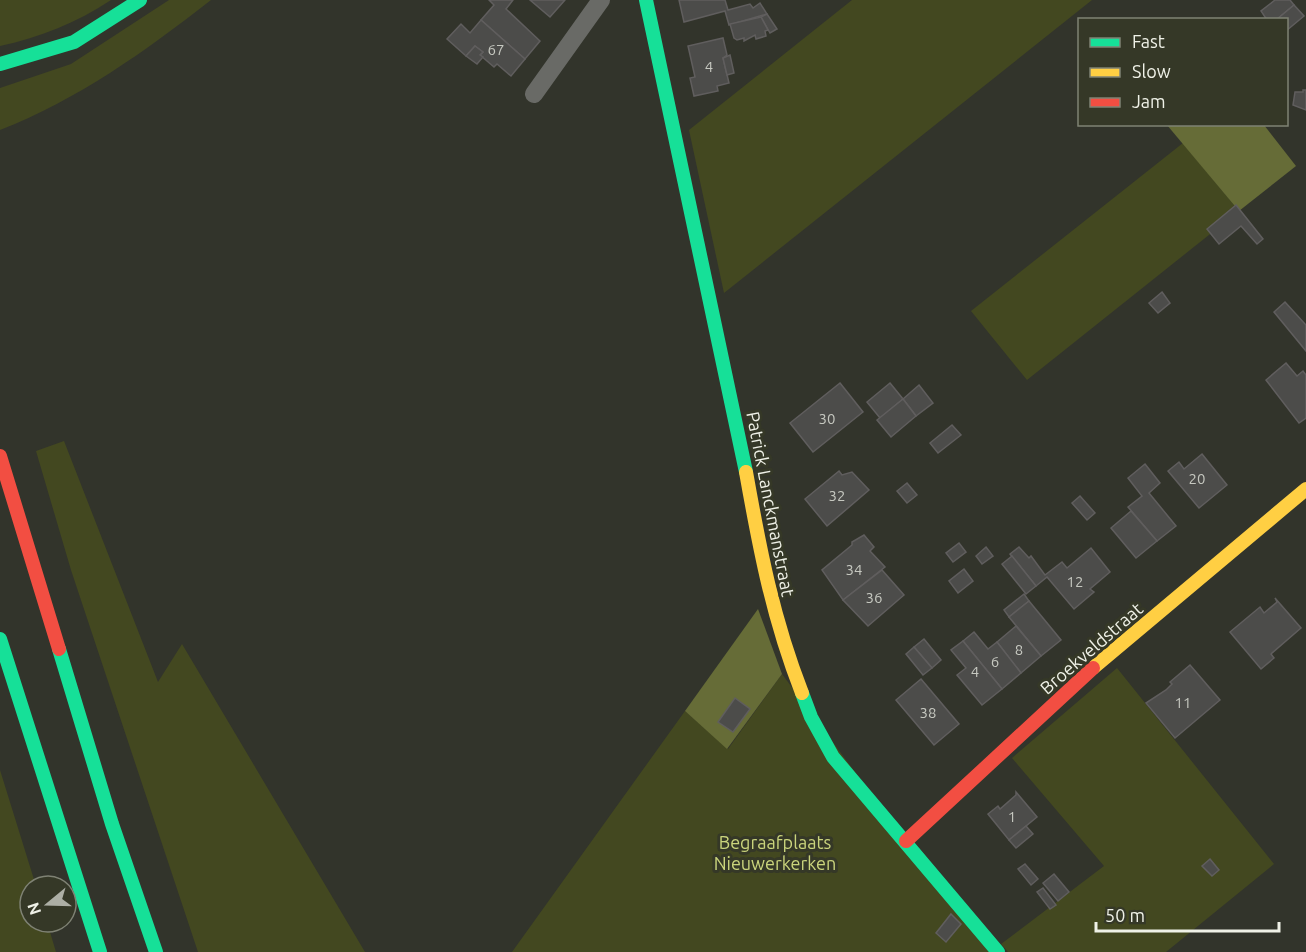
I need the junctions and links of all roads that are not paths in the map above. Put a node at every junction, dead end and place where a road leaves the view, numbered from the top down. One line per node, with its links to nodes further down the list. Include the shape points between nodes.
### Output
1 (140, 0): 4 (main road, via 74,42)
2 (601, 0): 5 (street)
3 (646, 0): 9 (main road, Patrick Lanckmanstraat, via 738,428 764,576 784,647 811,717 833,756)
4 (0, 64)
5 (534, 94)
6 (0, 456): 11 (main road, via 112,824)
7 (1306, 489): 9 (main road, Broekveldstraat, via 1089,670)
8 (0, 639): 10 (main road)
9 (906, 841): 12 (main road, Patrick Lanckmanstraat)
10 (100, 952)
11 (156, 952)
12 (998, 952)

